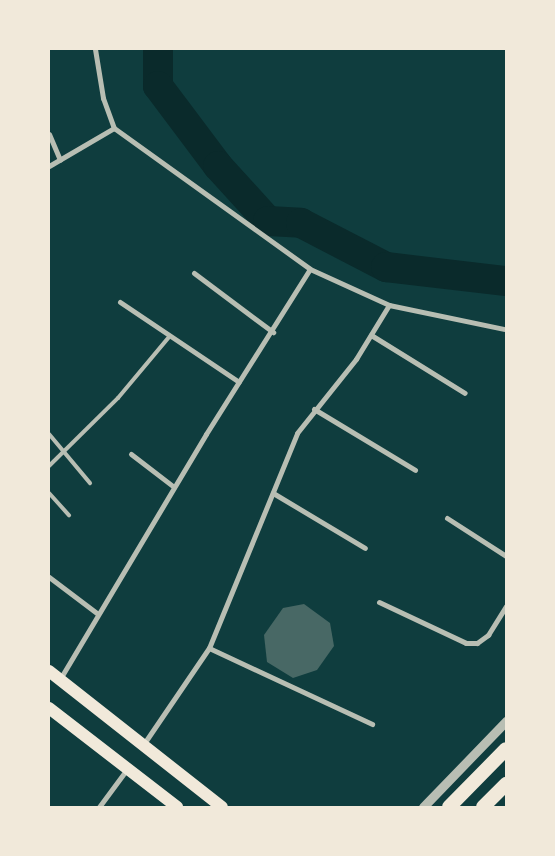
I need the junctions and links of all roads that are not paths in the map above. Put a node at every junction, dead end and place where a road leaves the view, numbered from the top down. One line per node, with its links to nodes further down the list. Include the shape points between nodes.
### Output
1 (95, 49): 2 (street, via 103,98)
2 (114, 128): 4 (street); 6 (street)
3 (49, 134): 4 (street)
4 (60, 160): 5 (street)
5 (49, 166)
6 (310, 270): 9 (street); 11 (street)
7 (194, 273): 11 (street)
8 (120, 302): 13 (street)
9 (389, 305): 10 (street); 12 (street)
10 (504, 329)
11 (273, 332): 14 (street)
12 (370, 336): 15 (street); 16 (street, via 356,359)
13 (169, 337): 14 (street); 18 (lane, via 118,398)
14 (239, 382): 23 (street)
15 (465, 393)
16 (314, 409): 21 (street); 25 (street, via 297,433)
17 (49, 434): 18 (lane)
18 (63, 453): 20 (lane); 22 (lane)
19 (131, 454): 23 (street)
20 (49, 466)
21 (415, 470)
22 (90, 483)
23 (174, 487): 33 (street)
24 (49, 493): 26 (lane)
25 (273, 493): 28 (street); 34 (street)
26 (69, 515)
27 (447, 518): 29 (street)
28 (365, 548)
29 (506, 556)
30 (49, 577): 33 (street)
31 (378, 602): 32 (street, via 466,642 477,643 488,635)
32 (506, 606)
33 (98, 614): 36 (street)
34 (209, 648): 39 (street); 40 (street)
35 (49, 671): 36 (main road)
36 (59, 680): 40 (main road)
37 (51, 714): 42 (main road)
38 (506, 721): 47 (street)
39 (372, 724)
40 (142, 745): 46 (main road)
41 (506, 749): 48 (highway)
42 (127, 768): 44 (street); 45 (main road)
43 (506, 784): 49 (highway)
44 (99, 807)
45 (177, 807)
46 (222, 807)
47 (423, 807)
48 (449, 807)
49 (483, 807)

